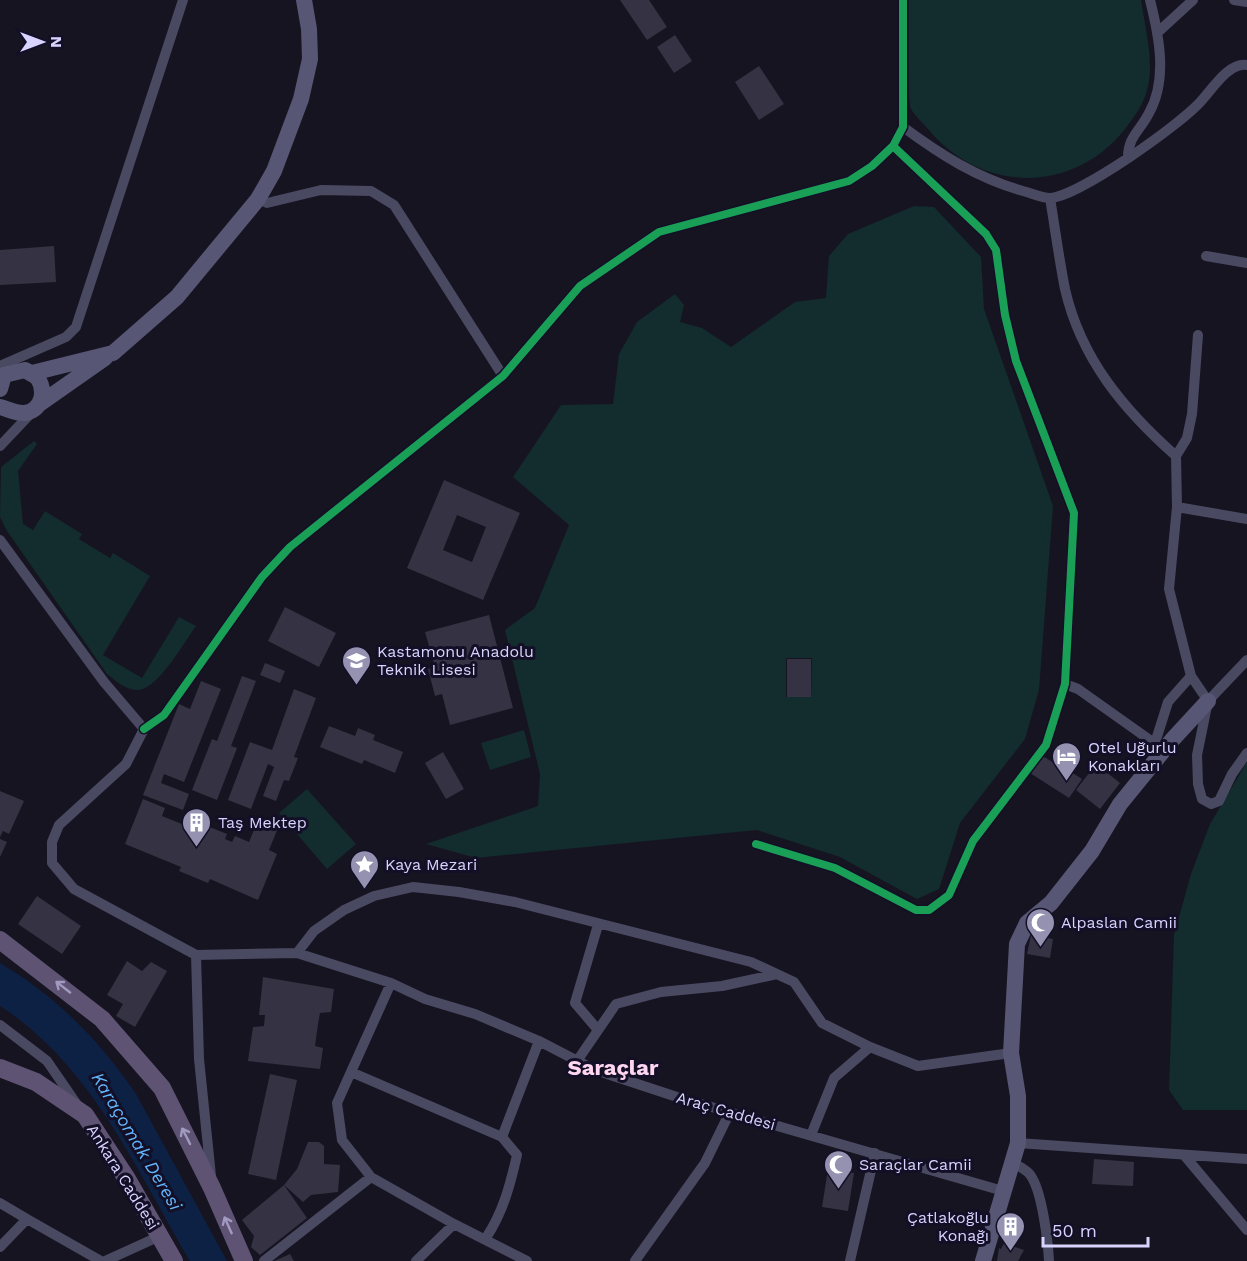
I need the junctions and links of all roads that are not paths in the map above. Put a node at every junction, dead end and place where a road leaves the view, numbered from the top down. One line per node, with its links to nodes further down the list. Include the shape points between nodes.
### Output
1 (183, 0): 20 (street, via 76,327)
2 (304, 0): 14 (main road, via 310,59 301,99 274,171)
3 (903, 0): 10 (street)
4 (1150, 0): 8 (street)
5 (1193, 0): 8 (street)
6 (1234, 0): 7 (street)
7 (1247, 2)
8 (1157, 33): 12 (street, via 1159,92 1128,144)
9 (1247, 65): 12 (street, via 1241,64 1227,73 1192,112)
10 (903, 128): 11 (street); 13 (street, via 951,161 993,183)
11 (893, 146): 21 (street, via 849,181 659,232 580,286); 32 (street, via 986,234 996,250 1016,361 1074,513)
12 (1128, 158): 13 (street, via 1098,177)
13 (1050, 198): 26 (street, via 1065,290 1093,363 1139,423)
14 (258, 199): 18 (main road, via 177,297); 21 (street, via 267,203 321,190 371,191 394,205)
15 (1206, 256): 16 (street)
16 (1247, 263)
17 (1197, 335): 26 (street, via 1192,414 1187,438)
18 (113, 353): 19 (main road); 23 (main road)
19 (32, 373): 20 (main road, via 16,370); 23 (main road, via 42,388)
20 (1, 376)
21 (502, 376): 34 (street, via 290,547 262,577 164,715)
22 (0, 394): 24 (main road)
23 (38, 405): 24 (main road, via 25,413); 25 (street)
24 (5, 408)
25 (0, 446)
26 (1176, 456): 27 (street)
27 (1177, 507): 28 (street); 31 (street, via 1169,589)
28 (1247, 519)
29 (0, 540): 34 (street, via 104,682)
30 (1247, 660): 33 (street)
31 (1191, 676): 33 (street); 35 (street, via 1168,702)
32 (1065, 684): 35 (street); 37 (street, via 1046,745 974,841 949,895 929,910 916,910 835,868)
33 (1208, 701): 35 (main road); 36 (street, via 1197,755 1202,799 1211,804 1219,801)
34 (144, 729): 41 (street, via 126,764 59,825 52,842 52,863 74,889)
35 (1159, 746): 48 (main road, via 1092,851 1051,903 1027,923 1017,944 1014,965)
36 (1247, 753)
37 (756, 844)
38 (598, 925): 40 (street, via 515,902 413,887 374,896 344,910 314,931); 42 (street, via 751,962); 45 (street, via 575,1003)
39 (0, 939): 62 (main road, one-way to 39, via 155,1080 102,1019)
40 (297, 953): 41 (street, Araç Caddesi); 43 (street, Araç Caddesi)
41 (196, 955): 62 (street, via 199,1059)
42 (777, 974): 45 (street, via 722,986 661,992 616,1004); 47 (street, via 794,982 822,1023)
43 (391, 983): 46 (street, Araç Caddesi); 51 (street)
44 (0, 1025): 53 (street, via 47,1061)
45 (598, 1030): 49 (street)
46 (539, 1041): 49 (street, Araç Caddesi); 55 (street)
47 (870, 1047): 48 (street, via 918,1066); 54 (street, via 834,1078)
48 (1011, 1053): 56 (main road, via 1018,1096)
49 (577, 1061): 52 (street, Araç Caddesi)
50 (0, 1068): 53 (main road, Ankara Caddesi, via 36,1082)
51 (351, 1072): 55 (street); 61 (street, via 337,1103 342,1140)
52 (730, 1112): 54 (street, Araç Caddesi); 77 (street, via 705,1163)
53 (85, 1115): 68 (main road, Ankara Caddesi)
54 (811, 1135): 57 (street, Araç Caddesi)
55 (502, 1137): 69 (street, via 517,1155 508,1194)
56 (1018, 1143): 58 (street); 60 (main road)
57 (875, 1153): 63 (street, Araç Caddesi); 78 (street)
58 (1184, 1155): 59 (street); 67 (street)
59 (1247, 1159)
60 (1012, 1162): 63 (main road); 80 (street, via 1031,1174 1048,1241)
61 (371, 1177): 66 (street); 74 (street)
62 (212, 1188): 73 (main road, one-way to 62)
63 (1003, 1191): 79 (main road)
64 (0, 1203): 65 (street)
65 (27, 1219): 70 (street); 71 (street)
66 (454, 1224): 69 (street); 75 (street)
67 (1247, 1230)
68 (159, 1236): 71 (street); 72 (main road, Ankara Caddesi)
69 (486, 1239): 76 (street)
70 (0, 1247)
71 (103, 1261)
72 (174, 1261)
73 (244, 1261)
74 (264, 1261)
75 (416, 1261)
76 (528, 1261)
77 (635, 1261)
78 (850, 1261)
79 (983, 1261)
80 (1048, 1261)

